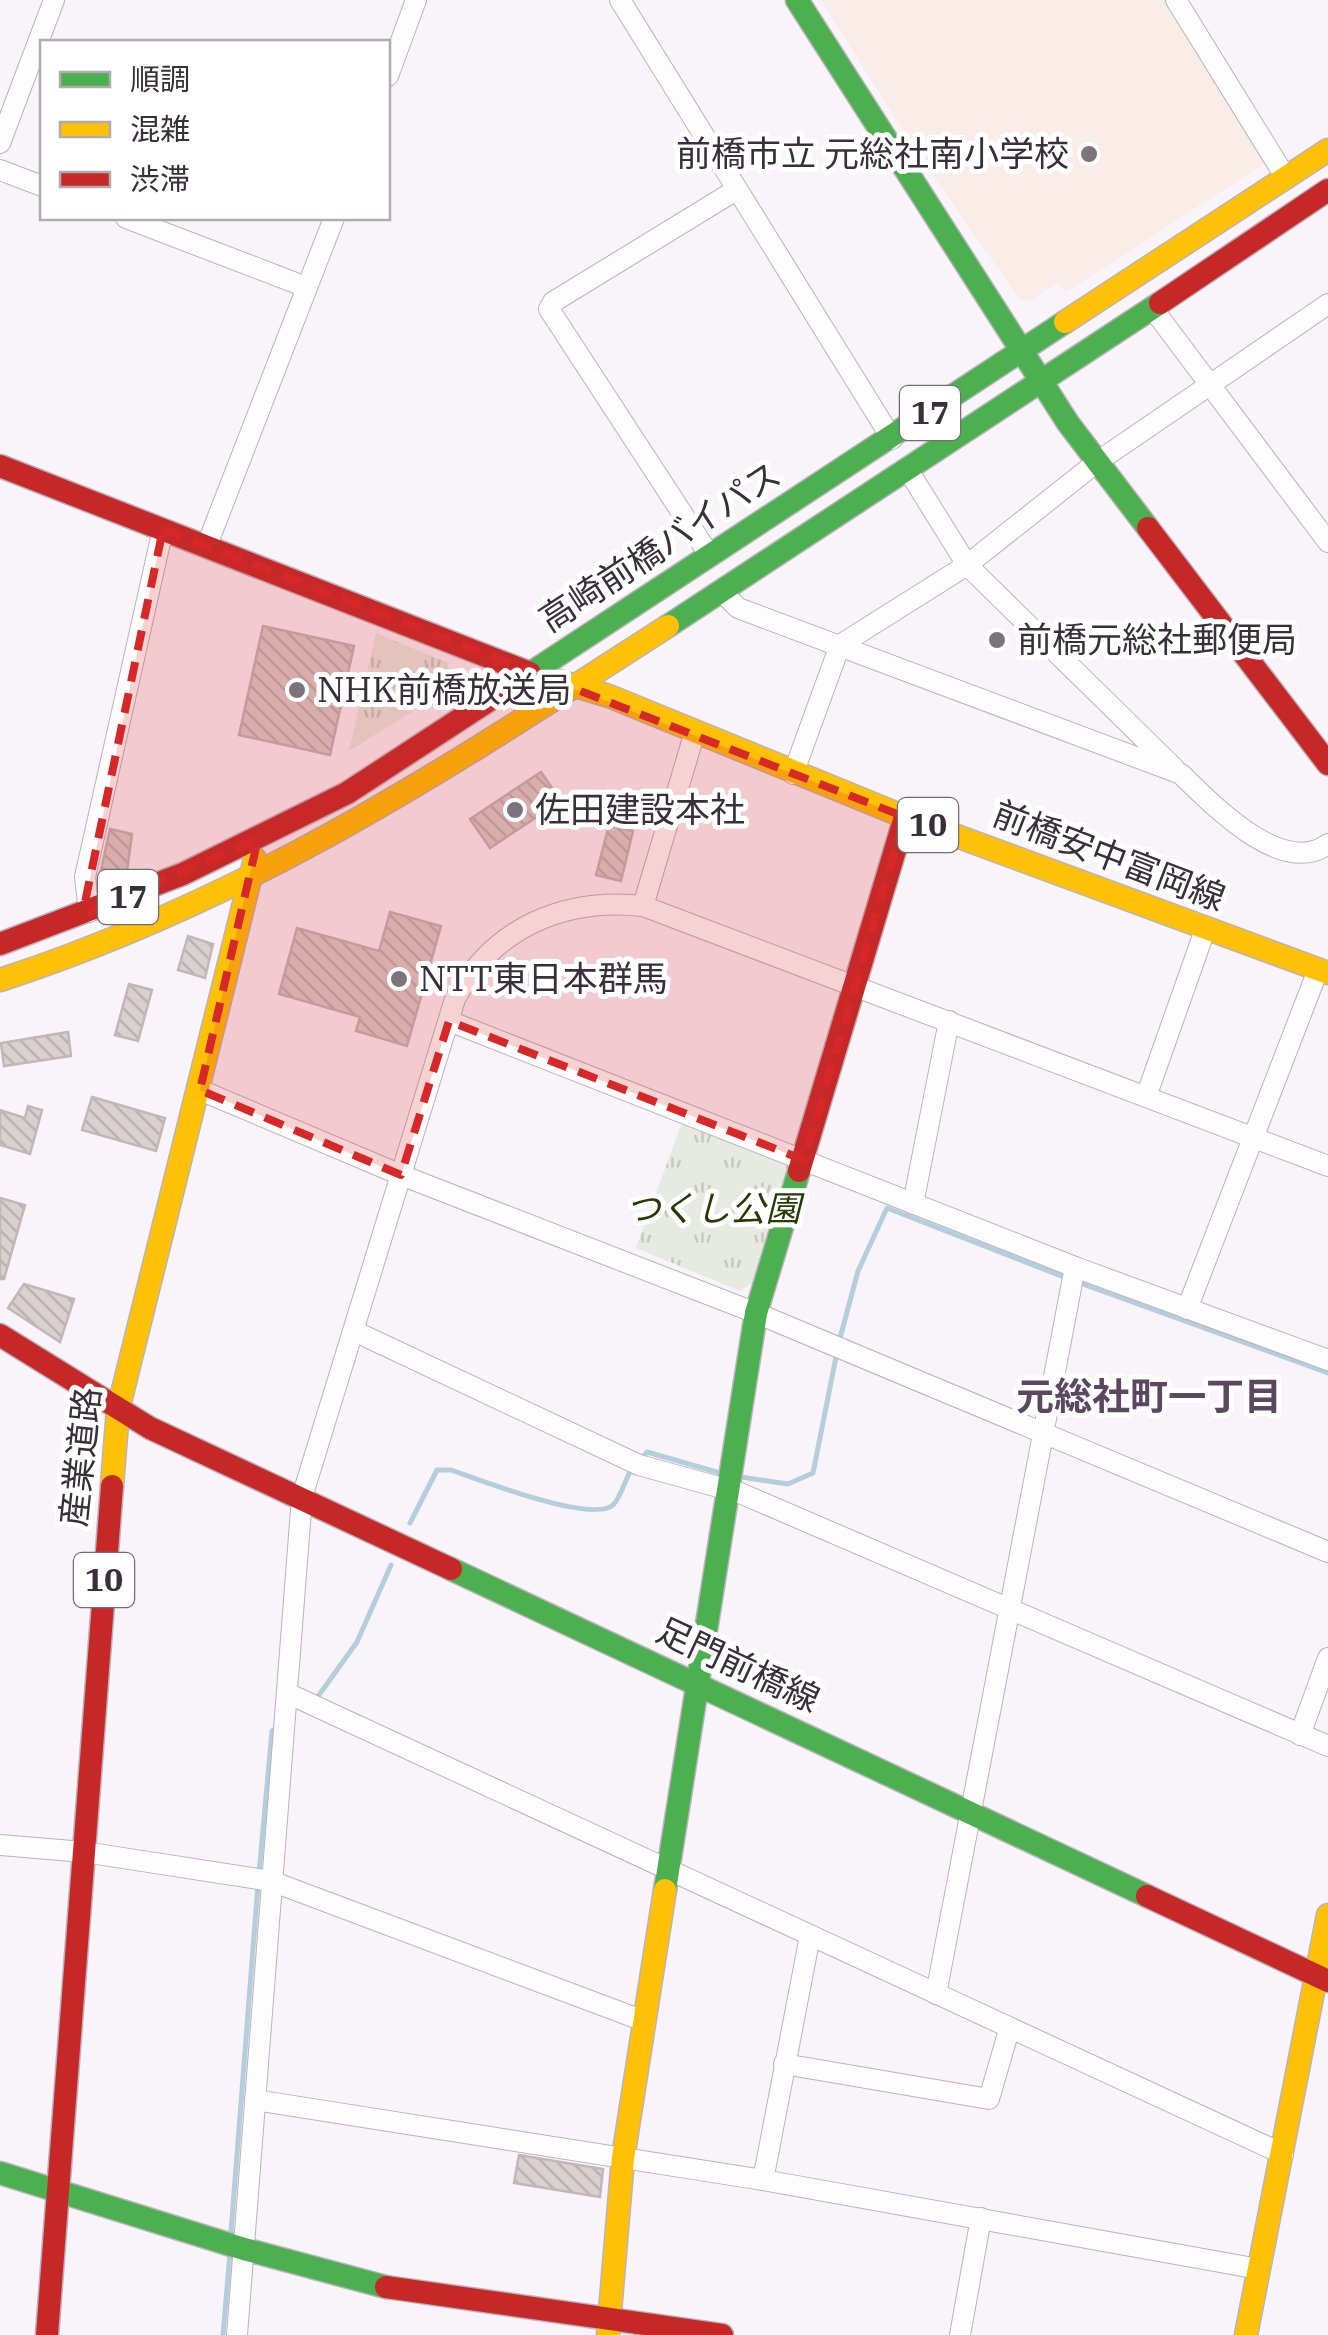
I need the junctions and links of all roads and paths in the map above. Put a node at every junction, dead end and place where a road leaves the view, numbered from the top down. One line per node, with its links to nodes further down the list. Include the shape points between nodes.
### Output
1 (54, 0): 7 (street)
2 (416, 0): 6 (street)
3 (620, 0): 12 (street)
4 (797, 0): 19 (main road)
5 (1176, 0): 10 (street)
6 (390, 71)
7 (0, 143)
8 (1328, 150): 10 (main road, 高崎前橋バイパス / 17)
9 (0, 170): 11 (street)
10 (1286, 178): 19 (main road, 高崎前橋バイパス / 17)
11 (40, 185)
12 (736, 190): 22 (street); 29 (street, via 549,308)
13 (1328, 190): 18 (main road, 高崎前橋バイパス / 17)
14 (131, 220): 16 (street)
15 (333, 220): 16 (street)
16 (306, 287): 28 (street)
17 (1328, 304): 21 (street)
18 (1152, 309): 20 (main road, 高崎前橋バイパス / 17); 21 (street)
19 (1022, 350): 20 (main road); 22 (main road, 高崎前橋バイパス / 17)
20 (1042, 380): 23 (main road); 25 (main road, 高崎前橋バイパス / 17)
21 (1206, 385): 23 (street); 27 (street)
22 (892, 439): 29 (main road, 高崎前橋バイパス / 17)
23 (1096, 462): 30 (street); 36 (main road)
24 (0, 466): 26 (main road, 前橋安中富岡線)
25 (908, 470): 30 (street); 31 (main road, 高崎前橋バイパス / 17)
26 (163, 529): 28 (main road, 前橋安中富岡線); 44 (street, via 85,877)
27 (1328, 542)
28 (207, 545): 33 (main road, 前橋安中富岡線)
29 (710, 556): 33 (main road, 高崎前橋バイパス / 17)
30 (967, 565): 32 (street); 38 (street)
31 (722, 592): 32 (street, via 738,608); 34 (main road, 高崎前橋バイパス / 17)
32 (840, 645): 37 (street); 38 (street)
33 (530, 673): 34 (main road, 前橋安中富岡線 / 10); 40 (main road, 高崎前橋バイパス / 17, via 347,794)
34 (576, 686): 35 (main road, 前橋安中富岡線 / 10); 42 (main road, 高崎前橋バイパス / 17, via 379,812)
35 (694, 734): 37 (main road, 前橋安中富岡線 / 10); 43 (street)
36 (1328, 764)
37 (793, 774): 39 (main road, 前橋安中富岡線 / 10)
38 (1181, 774): 41 (street, via 1271,846 1303,852)
39 (905, 817): 45 (main road, 前橋安中富岡線 / 10); 49 (main road)
40 (253, 841): 42 (main road, 産業道路 / 10); 44 (main road, 高崎前橋バイパス / 17)
41 (1328, 844)
42 (253, 882): 48 (main road, 高崎前橋バイパス / 17); 52 (main road, 産業道路 / 10)
43 (643, 906): 49 (street); 50 (street, via 579,907 516,930 464,981)
44 (89, 912): 46 (main road, 高崎前橋バイパス / 17)
45 (1205, 930): 47 (main road, 前橋安中富岡線 / 10); 53 (street)
46 (0, 944)
47 (1323, 971): 54 (street)
48 (0, 980)
49 (854, 988): 51 (street); 55 (main road)
50 (449, 1021): 55 (street); 57 (street)
51 (949, 1021): 53 (street); 58 (street)
52 (200, 1090): 57 (street); 65 (main road, 産業道路 / 10)
53 (1146, 1094): 54 (street)
54 (1252, 1137): 56 (street); 60 (street)
55 (804, 1160): 58 (street); 61 (main road)
56 (1328, 1166)
57 (401, 1174): 61 (street); 62 (street)
58 (913, 1204): 59 (street)
59 (1074, 1267): 60 (street); 66 (street)
60 (1188, 1310): 64 (street)
61 (756, 1313): 66 (street); 67 (main road)
62 (354, 1331): 67 (street, via 639,1464); 68 (street)
63 (0, 1335): 65 (main road, 足門前橋線)
64 (1328, 1360)
65 (118, 1410): 68 (main road, 足門前橋線); 78 (main road, 産業道路 / 10)
66 (1042, 1433): 69 (street); 70 (street)
67 (729, 1490): 70 (street); 72 (main road)
68 (302, 1497): 72 (main road, 足門前橋線); 73 (street)
69 (1328, 1552)
70 (1008, 1612): 74 (street); 76 (street)
71 (1328, 1658): 74 (street)
72 (696, 1684): 76 (main road, 足門前橋線); 79 (main road)
73 (287, 1693): 79 (street); 80 (street)
74 (1300, 1736): 75 (street)
75 (1328, 1746)
76 (970, 1814): 83 (main road, 足門前橋線); 84 (street)
77 (0, 1845): 78 (street)
78 (84, 1852): 80 (street); 93 (main road, 産業道路 / 10)
79 (668, 1870): 82 (street); 85 (main road)
80 (270, 1881): 85 (street); 88 (street)
81 (1328, 1916): 83 (main road)
82 (810, 1936): 84 (street); 87 (street)
83 (1322, 1978): 89 (main road)
84 (936, 1994): 86 (street)
85 (644, 2021): 90 (main road)
86 (1009, 2030): 87 (street, via 988,2099); 89 (street)
87 (784, 2064): 92 (street)
88 (255, 2100): 90 (street); 95 (street)
89 (1283, 2154): 96 (main road)
90 (623, 2158): 92 (street); 97 (main road)
91 (0, 2172): 93 (main road)
92 (763, 2180): 94 (street)
93 (58, 2191): 95 (main road); 98 (main road, 産業道路 / 10)
94 (981, 2218): 96 (street); 101 (street)
95 (244, 2248): 97 (main road, via 411,2294); 99 (street)
96 (1260, 2269): 102 (main road)
97 (609, 2327): 100 (main road)
98 (47, 2335)
99 (237, 2335)
100 (722, 2335)
101 (960, 2335)
102 (1246, 2335)

